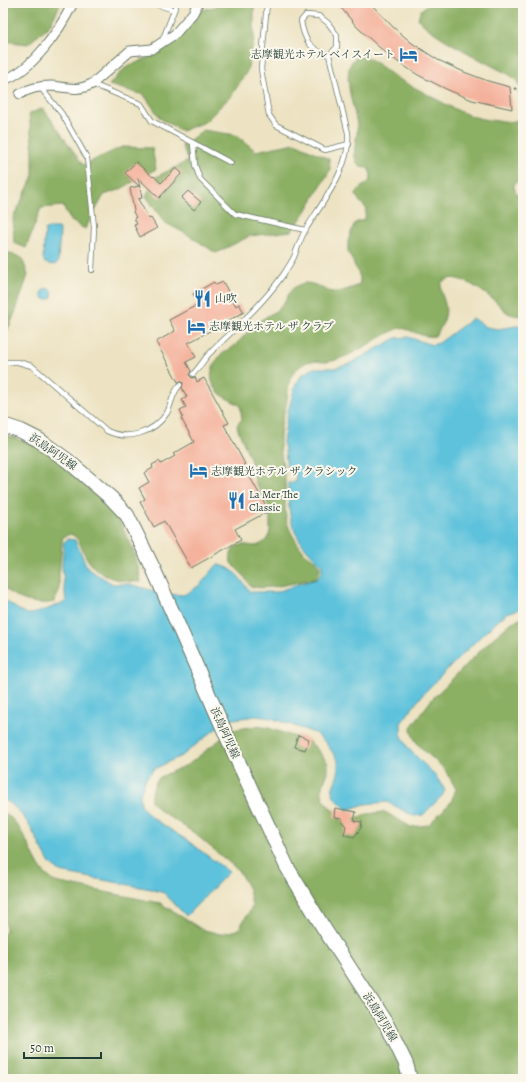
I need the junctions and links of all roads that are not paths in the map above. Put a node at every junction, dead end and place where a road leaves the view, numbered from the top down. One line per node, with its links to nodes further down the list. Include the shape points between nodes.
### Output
1 (73, 3): 9 (street, via 49,42 29,64 20,72)
2 (152, 3): 6 (lane)
3 (177, 3): 6 (lane)
4 (198, 3): 7 (street, via 175,34)
5 (267, 3): 14 (lane, via 261,69 269,115 276,125 325,150)
6 (174, 10): 7 (lane)
7 (161, 43): 10 (street, via 152,49 130,51)
8 (329, 55): 8 (lane, via 317,52 308,42 301,21 306,15 319,16 337,35 337,48); 14 (lane)
9 (3, 80)
10 (92, 84): 11 (street, via 75,89); 13 (lane, via 141,104 152,121)
11 (40, 87): 12 (street, via 30,88); 17 (lane, via 62,114 87,158 94,227)
12 (20, 94)
13 (193, 143): 15 (lane); 16 (lane, via 195,165 200,179 235,214)
14 (349, 144): 16 (lane, via 343,166 322,206)
15 (231, 163)
16 (305, 230): 19 (lane, via 293,259 282,276 251,314)
17 (92, 270)
18 (3, 362): 20 (lane, via 18,362 32,366 106,431 122,436 136,434 158,423)
19 (193, 374)
20 (180, 385)
21 (3, 425): 22 (main road, 浜島阿児線, via 39,440 68,461 127,515 287,867 387,1025 406,1064)
22 (410, 1079)

